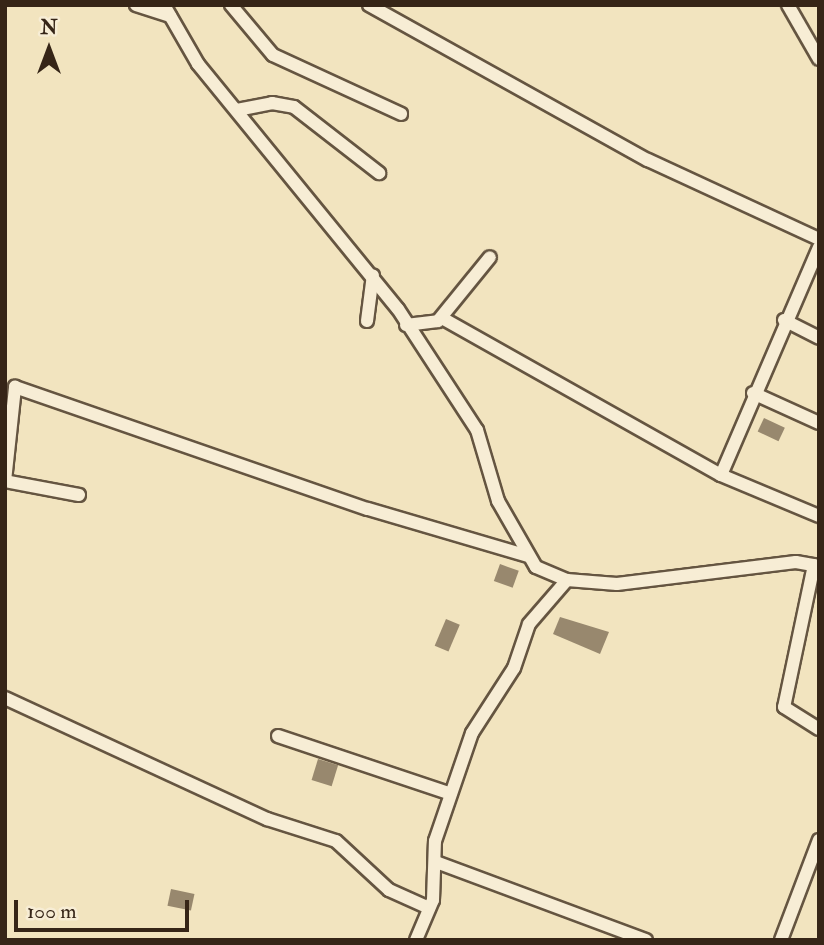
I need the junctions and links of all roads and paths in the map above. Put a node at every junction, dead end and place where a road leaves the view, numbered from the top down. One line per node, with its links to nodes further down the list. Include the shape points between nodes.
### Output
1 (136, 5): 5 (street)
2 (231, 5): 8 (street, via 273,55)
3 (369, 5): 10 (street, via 648,160)
4 (788, 5): 6 (street)
5 (167, 11): 7 (street)
6 (819, 58)
7 (237, 110): 9 (street, via 272,103 294,107); 14 (street)
8 (401, 114)
9 (379, 173)
10 (819, 239)
11 (819, 247): 13 (street)
12 (490, 257): 15 (street)
13 (814, 265): 16 (street)
14 (373, 275): 17 (street); 18 (street)
15 (442, 318): 18 (street, via 423,327); 22 (street)
16 (784, 320): 19 (street); 20 (street)
17 (366, 321)
18 (406, 325): 25 (street, via 477,430 498,501)
19 (819, 338)
20 (753, 393): 21 (street); 22 (street)
21 (819, 423)
22 (721, 475): 24 (street)
23 (79, 495): 25 (street, via 5,481 15,387 368,509)
24 (819, 516)
25 (528, 556): 27 (street, via 544,573)
26 (817, 565): 27 (street, via 796,562 652,583); 29 (street, via 784,707)
27 (567, 580): 31 (street, via 525,632 514,668 472,733)
28 (5, 698): 34 (street, via 267,819 336,841 389,890)
29 (819, 729)
30 (278, 736): 31 (street)
31 (451, 794): 33 (street, via 435,841)
32 (819, 840): 37 (street)
33 (436, 862): 34 (street); 36 (street)
34 (429, 908): 35 (street)
35 (416, 940)
36 (646, 940)
37 (781, 940)

